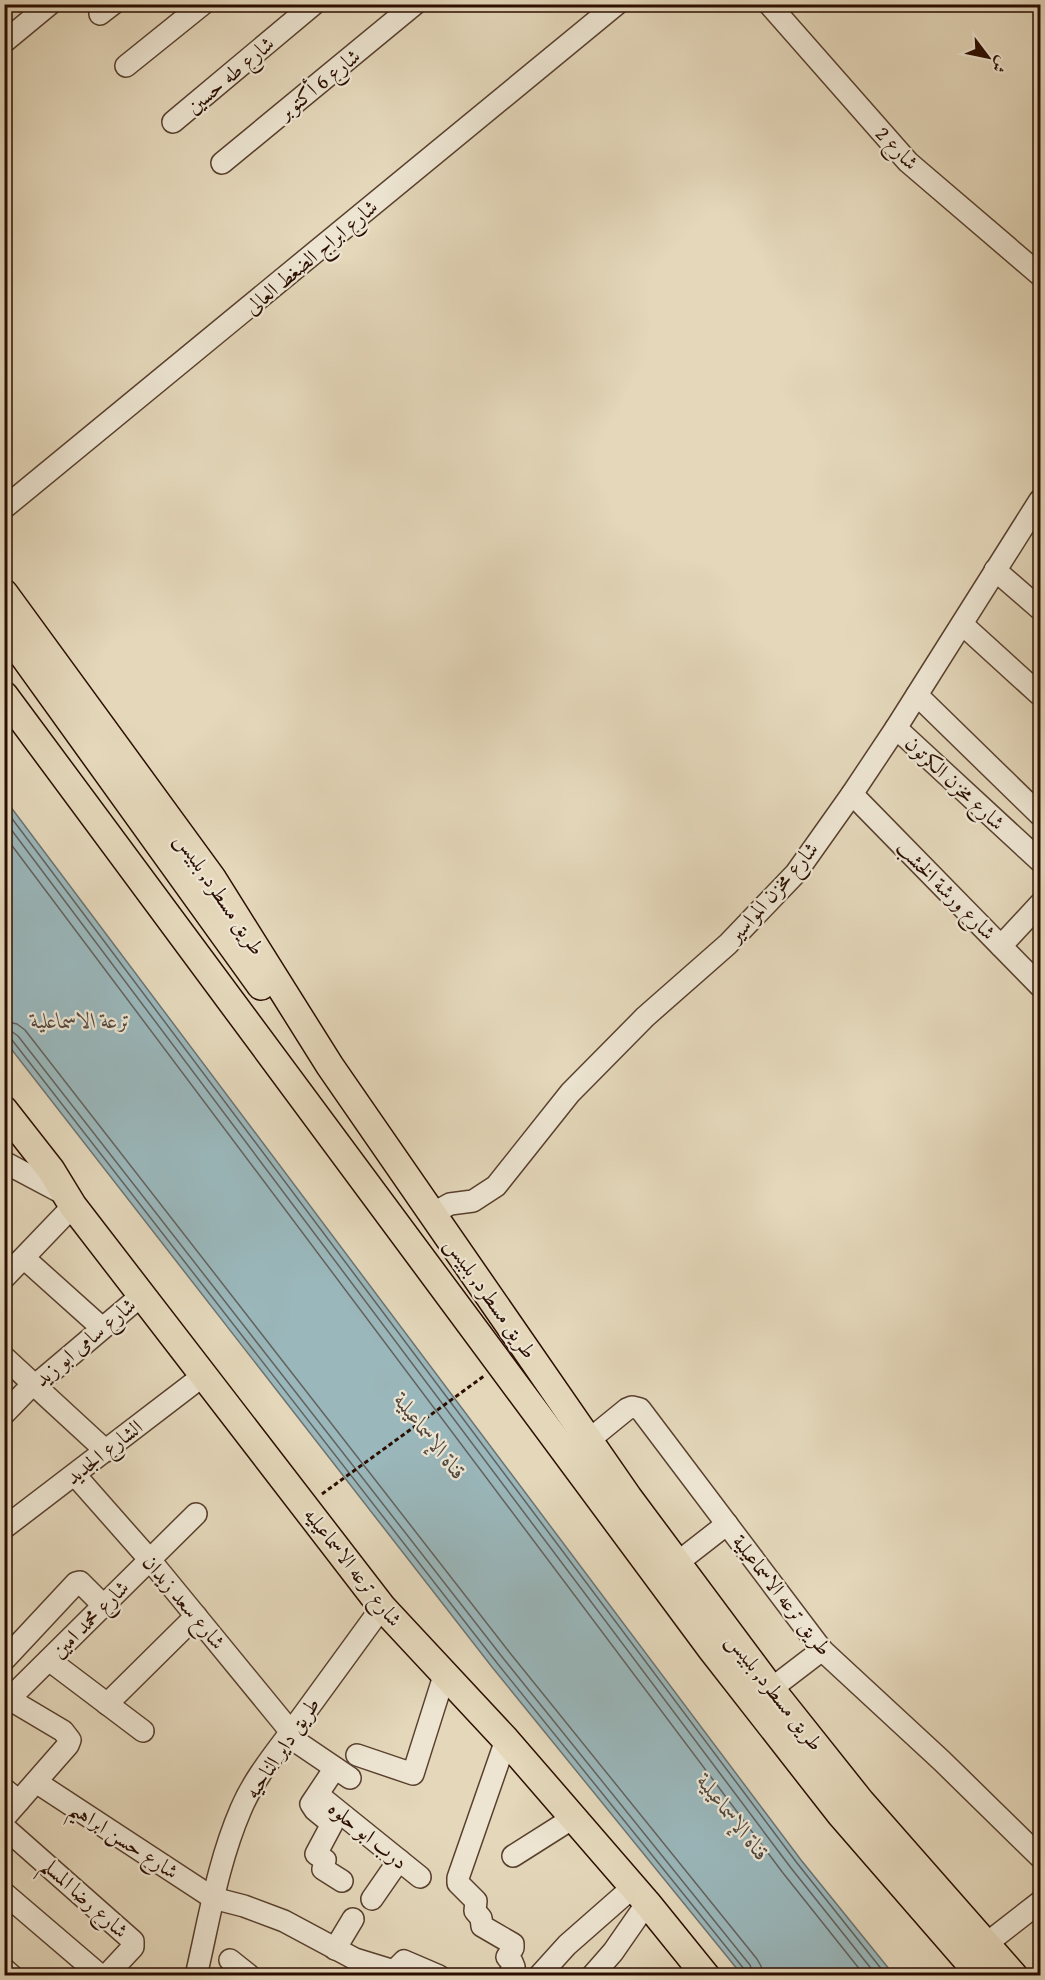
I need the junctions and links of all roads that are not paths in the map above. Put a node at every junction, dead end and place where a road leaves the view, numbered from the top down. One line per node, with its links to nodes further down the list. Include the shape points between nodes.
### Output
1 (51, 4): 7 (street)
2 (204, 4): 8 (street)
3 (314, 4): 9 (street, شارع طه حسين)
4 (415, 4): 10 (street, شارع 6 أكتوبر)
5 (617, 4): 12 (street, شارع ابراج الضغط العالى)
6 (778, 8): 11 (street, شارع 2, via 902,155)
7 (4, 42)
8 (126, 66)
9 (173, 122)
10 (222, 163)
11 (1041, 275)
12 (4, 508)
13 (1037, 512): 14 (street, شارع مخزن المواسير)
14 (995, 570): 16 (street); 17 (street, شارع مخزن المواسير)
15 (4, 593): 29 (main road, طريق مسطرد, بلبيس, via 212,878)
16 (1041, 609)
17 (962, 624): 20 (street, شارع مخزن المواسير); 21 (street)
18 (4, 629): 29 (main road, via 269,997)
19 (4, 695): 100 (main road, طريق مسطرد, بلبيس, via 712,1650 842,1815)
20 (917, 695): 22 (street, شارع مخزن المواسير); 24 (street)
21 (1041, 695)
22 (896, 728): 23 (street, شارع مخزن المواسير); 25 (street, شارع مخزن الكرتون)
23 (852, 795): 27 (street, شارع ورشة الخشب); 35 (street, شارع مخزن المواسير, via 796,873 728,944 645,1017 570,1093 496,1186 473,1201 450,1204)
24 (1041, 814)
25 (1041, 861)
26 (1041, 903): 27 (street)
27 (1001, 946): 28 (street, شارع ورشة الخشب)
28 (1040, 986)
29 (330, 1066): 35 (main road, طريق مسطرد, بلبيس)
30 (4, 1110): 33 (main road)
31 (4, 1141): 33 (main road)
32 (4, 1162): 34 (street, شارع ترعه الاسماعيليه)
33 (51, 1170): 34 (main road)
34 (70, 1201): 36 (street); 38 (main road, شارع ترعه الاسماعيليه)
35 (432, 1214): 44 (main road, طريق مسطرد, بلبيس)
36 (24, 1258): 37 (street); 39 (street)
37 (4, 1278)
38 (142, 1295): 39 (street, شارع سامى ابو زيد); 41 (main road, شارع ترعه الاسماعيليه)
39 (102, 1328): 42 (street, شارع سامى ابو زيد)
40 (4, 1357): 42 (street)
41 (204, 1375): 45 (street, الشارع الجديد); 53 (main road, شارع ترعه الاسماعيليه)
42 (34, 1384): 43 (street, شارع سامى ابو زيد); 45 (street)
43 (4, 1414)
44 (589, 1440): 48 (street, طريق ترعه الاسماعيلية, via 627,1409 640,1409); 51 (main road, طريق مسطرد, بلبيس)
45 (106, 1451): 46 (street, الشارع الجديد)
46 (75, 1475): 49 (street, الشارع الجديد); 50 (street, شارع سعد زيدان)
47 (196, 1514): 50 (street, شارع محمد امين)
48 (727, 1524): 51 (street); 55 (street, طريق ترعه الاسماعيلية)
49 (4, 1528)
50 (150, 1560): 52 (street, شارع محمد امين); 54 (street, شارع سعد زيدان)
51 (677, 1563): 59 (main road, طريق مسطرد, بلبيس)
52 (104, 1606): 56 (street, via 81,1583 76,1583); 57 (street, شارع محمد امين)
53 (382, 1607): 58 (main road, شارع ترعه الاسماعيليه); 63 (street, طريق داير الناحيه)
54 (196, 1616): 61 (street); 63 (street, شارع سعد زيدان)
55 (822, 1650): 59 (street); 74 (street, طريق ترعه الاسماعيلية)
56 (4, 1660)
57 (49, 1660): 60 (street, شارع محمد امين); 61 (street)
58 (444, 1676): 64 (main road, شارع ترعه الاسماعيليه); 65 (street, via 413,1773)
59 (771, 1689): 84 (main road, طريق مسطرد, بلبيس, via 861,1802)
60 (7, 1698): 67 (street, via 66,1733 70,1740)
61 (107, 1704): 62 (street)
62 (143, 1731)
63 (289, 1734): 66 (street, شارع سعد زيدان); 80 (street, طريق داير الناحيه, via 249,1792)
64 (506, 1740): 71 (main road, شارع ترعه الاسماعيليه); 96 (street, via 458,1883 476,1901 475,1911 482,1926 513,1944 507,1957 514,1965)
65 (357, 1755)
66 (343, 1773): 68 (street, درب ابو حلوه)
67 (36, 1782): 69 (street); 80 (street, شارع حسن ابراهيم)
68 (316, 1794): 75 (street, درب ابو حلوه); 77 (street, درب ابو حلوه, via 312,1808 332,1825 316,1854 325,1860 323,1869)
69 (12, 1795): 70 (street)
70 (4, 1818)
71 (573, 1818): 73 (street); 79 (main road, شارع ترعه الاسماعيليه)
72 (4, 1827): 92 (street, شارع رضا المسلم, via 134,1943)
73 (513, 1856)
74 (1041, 1857)
75 (399, 1860): 76 (street, درب ابو حلوه); 81 (street)
76 (420, 1877)
77 (342, 1881)
78 (4, 1893): 91 (street)
79 (640, 1895): 97 (street, via 567,1945); 98 (street, via 613,1952); 99 (main road, شارع ترعه الاسماعيليه)
80 (213, 1898): 85 (street, شارع حسن ابراهيم, via 284,1921); 93 (street, طريق داير الناحيه)
81 (372, 1899)
82 (1041, 1902): 84 (street)
83 (353, 1919): 85 (street)
84 (986, 1944): 101 (main road, طريق مسطرد, بلبيس)
85 (335, 1949): 87 (street, شارع حسن ابراهيم)
86 (230, 1960): 94 (street)
87 (352, 1967): 89 (street, شارع حسن ابراهيم)
88 (4, 1969): 90 (street)
89 (396, 1973): 95 (street, via 404,1961)
90 (12, 1976)
91 (101, 1976)
92 (106, 1976)
93 (196, 1976)
94 (250, 1976)
95 (439, 1976)
96 (508, 1976)
97 (539, 1976)
98 (592, 1976)
99 (706, 1976)
100 (981, 1976)
101 (1014, 1976)

